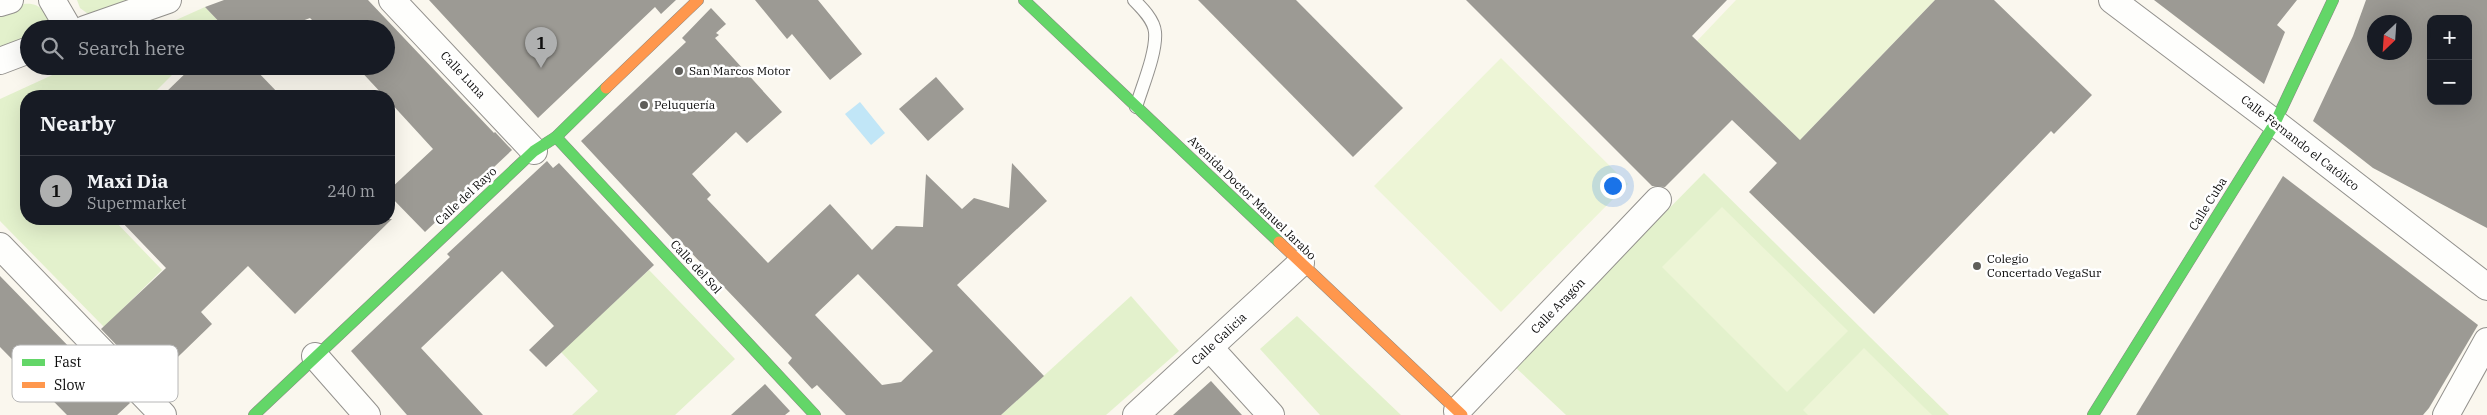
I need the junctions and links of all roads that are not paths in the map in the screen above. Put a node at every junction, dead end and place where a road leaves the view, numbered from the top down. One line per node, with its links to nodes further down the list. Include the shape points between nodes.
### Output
1 (10, 0): 10 (street)
2 (52, 0): 11 (street)
3 (168, 0): 12 (street)
4 (392, 0): 18 (street, Calle Luna)
5 (698, 0): 17 (street, Calle del Rayo)
6 (1024, 0): 15 (street, Avenida Doctor Manuel Jarabo)
7 (1134, 0): 15 (lane, via 1155,30 1154,46)
8 (2112, 0): 16 (street, Calle Fernando el Católico)
9 (2333, 0): 16 (street, Calle Cuba)
10 (0, 3)
11 (64, 20)
12 (111, 20)
13 (20, 53): 14 (street)
14 (0, 61)
15 (1136, 107): 21 (street, Avenida Doctor Manuel Jarabo)
16 (2275, 123): 22 (street, Calle Fernando el Católico); 35 (street, Calle Cuba)
17 (556, 137): 18 (street, Calle del Rayo); 32 (street, Calle del Sol)
18 (534, 150): 26 (street, Calle del Rayo)
19 (1658, 200): 28 (street, Calle Aragón)
20 (0, 246): 24 (street)
21 (1301, 263): 25 (street, Calle Galicia); 28 (street, Avenida Doctor Manuel Jarabo)
22 (2487, 288)
23 (2487, 341): 36 (street)
24 (95, 345)
25 (1210, 348): 33 (street, Calle Galicia); 34 (street)
26 (315, 356): 30 (street, Calle del Rayo); 31 (street)
27 (150, 402): 29 (street)
28 (1460, 413)
29 (163, 415)
30 (254, 415)
31 (367, 415)
32 (815, 415)
33 (1136, 415)
34 (1272, 415)
35 (2094, 415)
36 (2446, 415)

